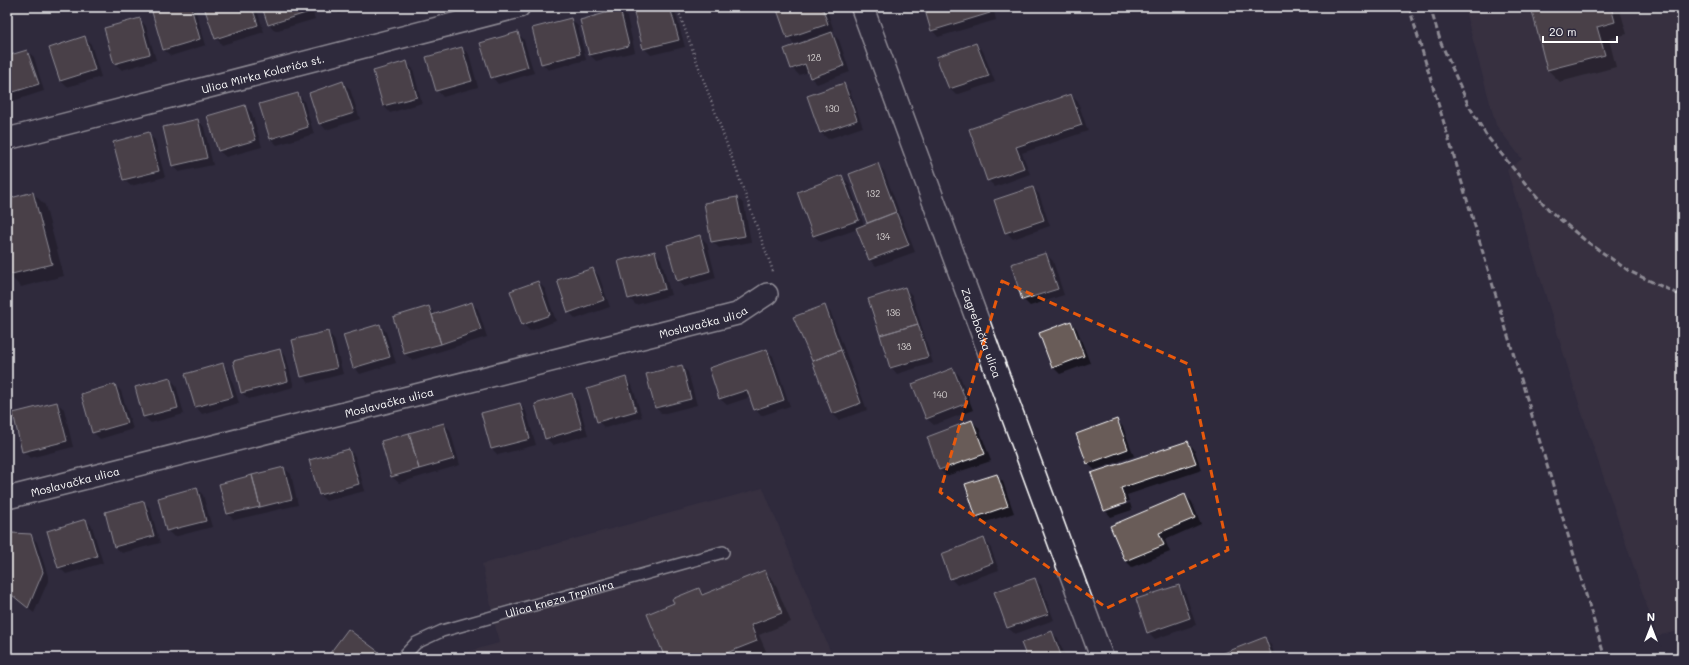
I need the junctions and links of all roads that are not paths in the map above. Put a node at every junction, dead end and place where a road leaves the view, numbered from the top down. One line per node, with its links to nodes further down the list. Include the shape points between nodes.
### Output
1 (519, 7): 3 (street, Ulica Mirka Kolarića st.)
2 (862, 7): 8 (main road, Zagrebačka ulica)
3 (7, 139)
4 (767, 294): 5 (street, Moslavačka ulica, via 737,314)
5 (7, 498)
6 (723, 552): 7 (lane, Ulica kneza Trpimira, via 442,631 416,643)
7 (402, 658)
8 (1102, 658)

